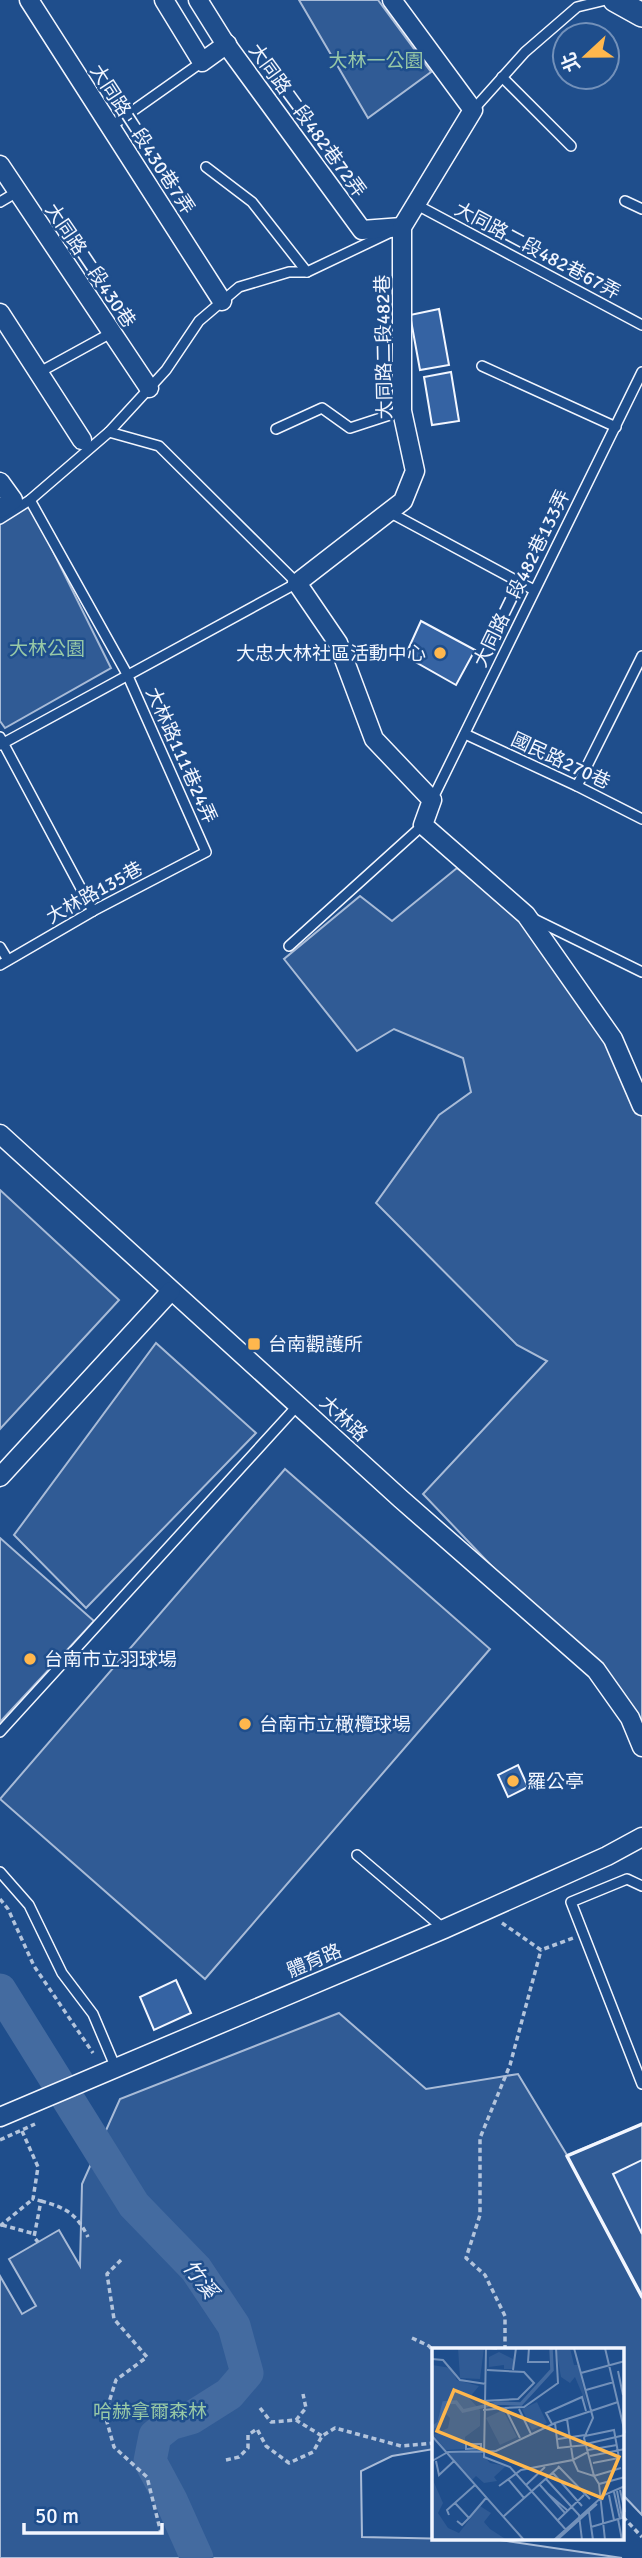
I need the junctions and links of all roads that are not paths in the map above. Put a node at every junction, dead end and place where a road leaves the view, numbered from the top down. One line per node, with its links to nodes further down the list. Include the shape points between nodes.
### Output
1 (29, 0): 12 (street, 大同路二段430巷7弄)
2 (164, 0): 9 (street)
3 (198, 0): 8 (street, 大同路二段482巷72弄)
4 (392, 0): 11 (street)
5 (606, 0): 10 (lane, via 576,7)
6 (615, 0): 7 (street)
7 (642, 15)
8 (227, 44): 9 (street); 21 (street, 大同路二段482巷72弄, via 362,230)
9 (202, 62): 12 (lane)
10 (502, 78): 11 (lane); 13 (lane)
11 (473, 110): 19 (street)
12 (110, 127): 23 (street, 大同路二段430巷7弄)
13 (571, 146)
14 (0, 165): 16 (street, 大同路二段430巷)
15 (206, 167): 22 (lane, via 252,202)
16 (16, 192): 18 (lane); 26 (street, 大同路二段430巷)
17 (625, 201): 20 (lane)
18 (0, 202)
19 (417, 205): 21 (street); 25 (lane, 大同路二段482巷67弄)
20 (642, 209)
21 (402, 227): 22 (lane); 31 (street, 大同路二段482巷)
22 (307, 272): 23 (lane, via 289,272 240,287)
23 (222, 301): 30 (lane, via 198,321)
24 (0, 313): 29 (street)
25 (642, 325)
26 (111, 333): 29 (lane); 30 (street, 大同路二段430巷)
27 (482, 366): 32 (lane)
28 (642, 372): 32 (lane, 大同路二段482巷133弄)
29 (38, 373): 35 (street)
30 (149, 388): 34 (lane)
31 (402, 411): 33 (lane, via 350,428 322,408); 38 (street, 大同路二段482巷, via 415,471 403,501)
32 (616, 426): 41 (lane, 大同路二段482巷133弄)
33 (276, 429)
34 (109, 432): 37 (lane); 40 (lane, via 159,446)
35 (82, 440)
36 (0, 482): 37 (street)
37 (14, 503): 39 (lane); 43 (lane, 大林路111巷24弄)
38 (388, 512): 40 (street, 大同路二段482巷); 41 (lane)
39 (0, 519)
40 (297, 583): 43 (lane); 47 (street, via 338,643 374,739)
41 (534, 590): 44 (lane, 大同路二段482巷133弄)
42 (642, 656): 46 (lane)
43 (127, 674): 45 (lane); 50 (lane, 大林路111巷24弄)
44 (465, 734): 46 (lane, 國民路270巷); 47 (lane, 大同路二段482巷133弄)
45 (1, 741): 51 (lane)
46 (577, 786): 48 (lane, 國民路270巷)
47 (432, 800): 49 (street)
48 (642, 819)
49 (423, 825): 52 (street); 53 (lane)
50 (206, 852): 51 (lane, 大林路135巷)
51 (93, 911): 55 (lane, 大林路135巷)
52 (526, 915): 56 (lane); 57 (street, via 613,1039)
53 (289, 946)
54 (0, 947): 55 (lane)
55 (4, 962)
56 (642, 972)
57 (642, 1106)
58 (0, 1134): 59 (street, 大林路)
59 (172, 1291): 60 (street, 大林路); 61 (street)
60 (298, 1405): 62 (lane); 63 (street, 大林路, via 596,1670 630,1718)
61 (0, 1477)
62 (0, 1732)
63 (642, 1747)
64 (642, 1837): 68 (street, 體育路)
65 (357, 1855): 68 (lane)
66 (0, 1872): 69 (lane, via 29,1905 62,1973 93,2014)
67 (642, 1886): 70 (lane, via 628,1879 571,1902)
68 (444, 1929): 69 (street, 體育路)
69 (107, 2065): 71 (street, 體育路)
70 (642, 2084)
71 (0, 2117)

